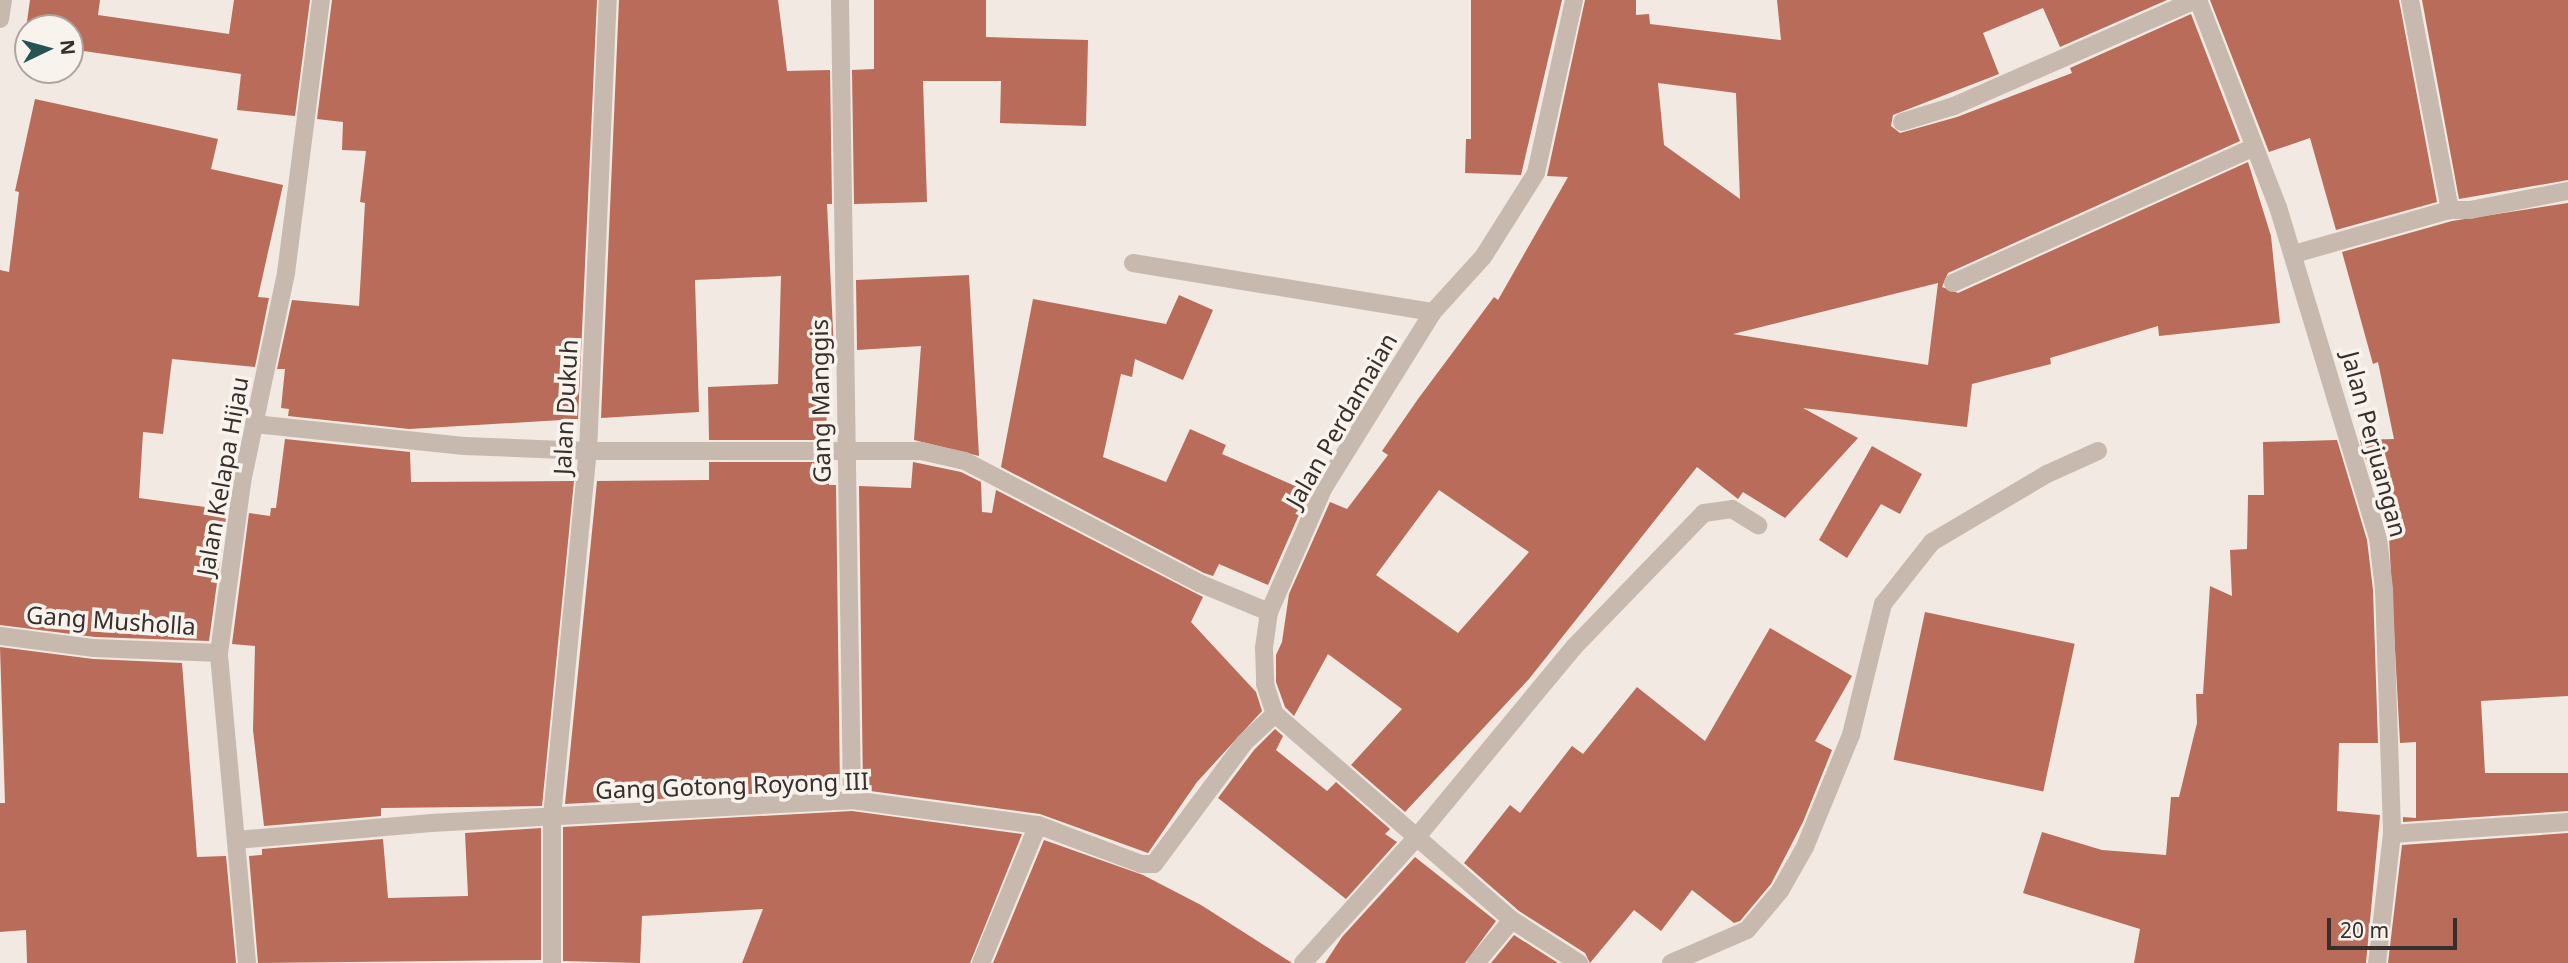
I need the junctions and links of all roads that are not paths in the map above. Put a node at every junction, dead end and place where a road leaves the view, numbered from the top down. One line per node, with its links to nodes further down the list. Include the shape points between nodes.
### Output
1 (3, 0): 8 (street)
2 (321, 0): 17 (street, Jalan Kelapa Hijau, via 286,273)
3 (608, 0): 19 (street, Jalan Dukuh)
4 (840, 0): 18 (street, Gang Manggis)
5 (1574, 0): 16 (street, Jalan Perdamaian, via 1536,173 1483,257)
6 (2197, 0): 9 (street, via 1954,106); 10 (street, Jalan Perjuangan)
7 (2410, 0): 12 (street)
8 (0, 19)
9 (1902, 122)
10 (2255, 147): 13 (street, Jalan Perjuangan); 15 (street)
11 (2568, 191): 12 (street)
12 (2450, 210): 13 (street)
13 (2294, 254): 30 (street, Jalan Perjuangan, via 2378,538 2384,589)
14 (1133, 262): 16 (street)
15 (1954, 283)
16 (1433, 312): 22 (street, Jalan Perdamaian, via 1324,487)
17 (254, 424): 19 (street, via 464,446); 24 (street, Jalan Kelapa Hijau)
18 (845, 449): 19 (street); 22 (street, via 921,451 965,461 1151,560); 26 (street, Gang Manggis)
19 (588, 451): 27 (street, Jalan Dukuh)
20 (2098, 451): 40 (street, via 2047,474 1932,542 1883,604 1851,735 1805,847 1780,891 1746,930)
21 (1758, 525): 31 (street, via 1732,509 1704,513 1574,648)
22 (1269, 612): 25 (street, Jalan Perdamaian, via 1265,684)
23 (0, 636): 24 (street, Gang Musholla, via 94,648)
24 (219, 653): 32 (street, Jalan Kelapa Hijau)
25 (1275, 714): 29 (street, Gang Gotong Royong III, via 1245,742 1154,864 1141,864); 31 (street)
26 (852, 800): 27 (street, Gang Gotong Royong III); 29 (street, Gang Gotong Royong III)
27 (552, 816): 32 (street, Gang Gotong Royong III); 35 (street, Jalan Dukuh)
28 (2568, 822): 30 (street)
29 (1038, 825): 36 (street)
30 (2392, 834): 41 (street, Jalan Perjuangan)
31 (1416, 838): 33 (street); 37 (street)
32 (237, 840): 34 (street, Jalan Kelapa Hijau)
33 (1512, 920): 38 (street); 39 (street)
34 (247, 963)
35 (552, 963)
36 (981, 963)
37 (1303, 963)
38 (1476, 963)
39 (1579, 963)
40 (1671, 963)
41 (2377, 963)

